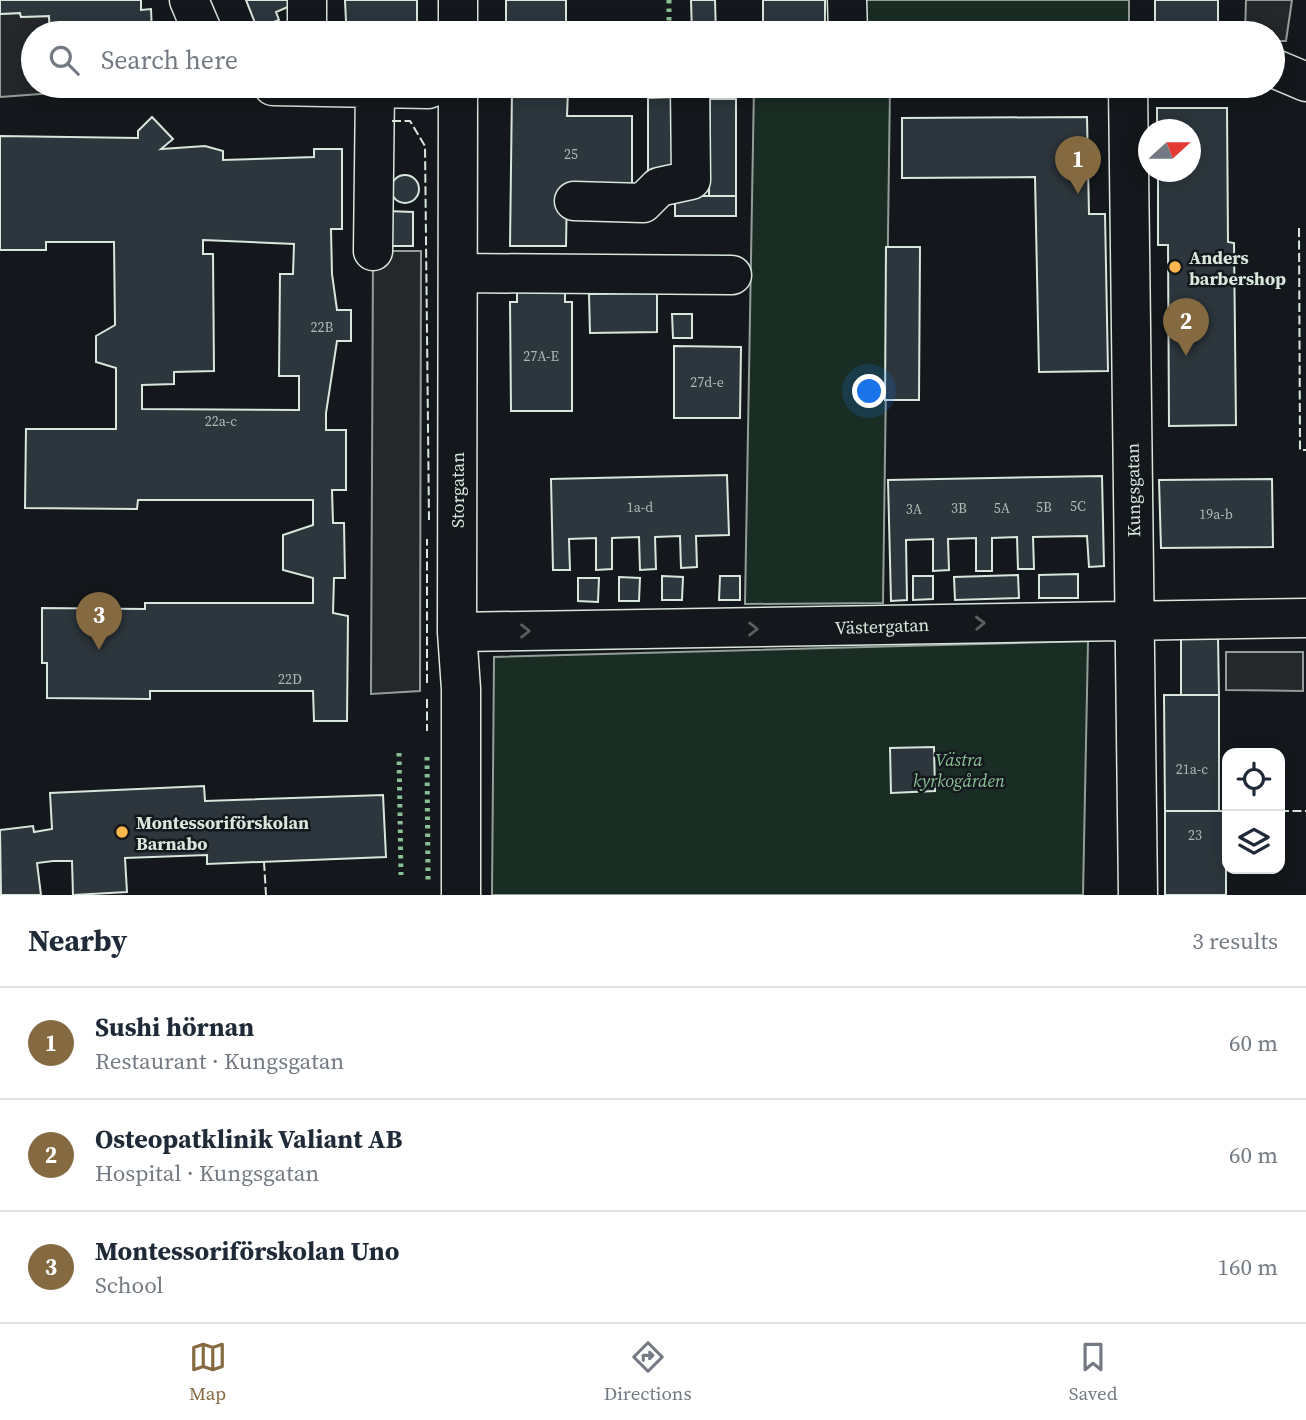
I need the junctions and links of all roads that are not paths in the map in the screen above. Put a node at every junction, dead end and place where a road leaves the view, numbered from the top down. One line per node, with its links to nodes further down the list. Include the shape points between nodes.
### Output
1 (189, 0): 5 (street)
2 (307, 0): 6 (street)
3 (458, 0): 7 (street)
4 (848, 0): 8 (street)
5 (198, 21)
6 (307, 21)
7 (458, 21)
8 (848, 21)
9 (1285, 73): 10 (street)
10 (1306, 82)
11 (374, 98): 16 (street)
12 (458, 98): 17 (street, Storgatan)
13 (690, 98): 15 (street, via 691,180 659,187 643,203)
14 (1128, 98): 20 (street, Kungsgatan)
15 (574, 201)
16 (373, 251)
17 (458, 273): 18 (street); 21 (street, Storgatan)
18 (732, 275)
19 (1306, 618): 20 (street, Västergatan)
20 (1134, 619): 21 (street, Västergatan, one-way to 20); 23 (street, Kungsgatan)
21 (457, 632): 22 (street, Storgatan)
22 (461, 895)
23 (1138, 895)

